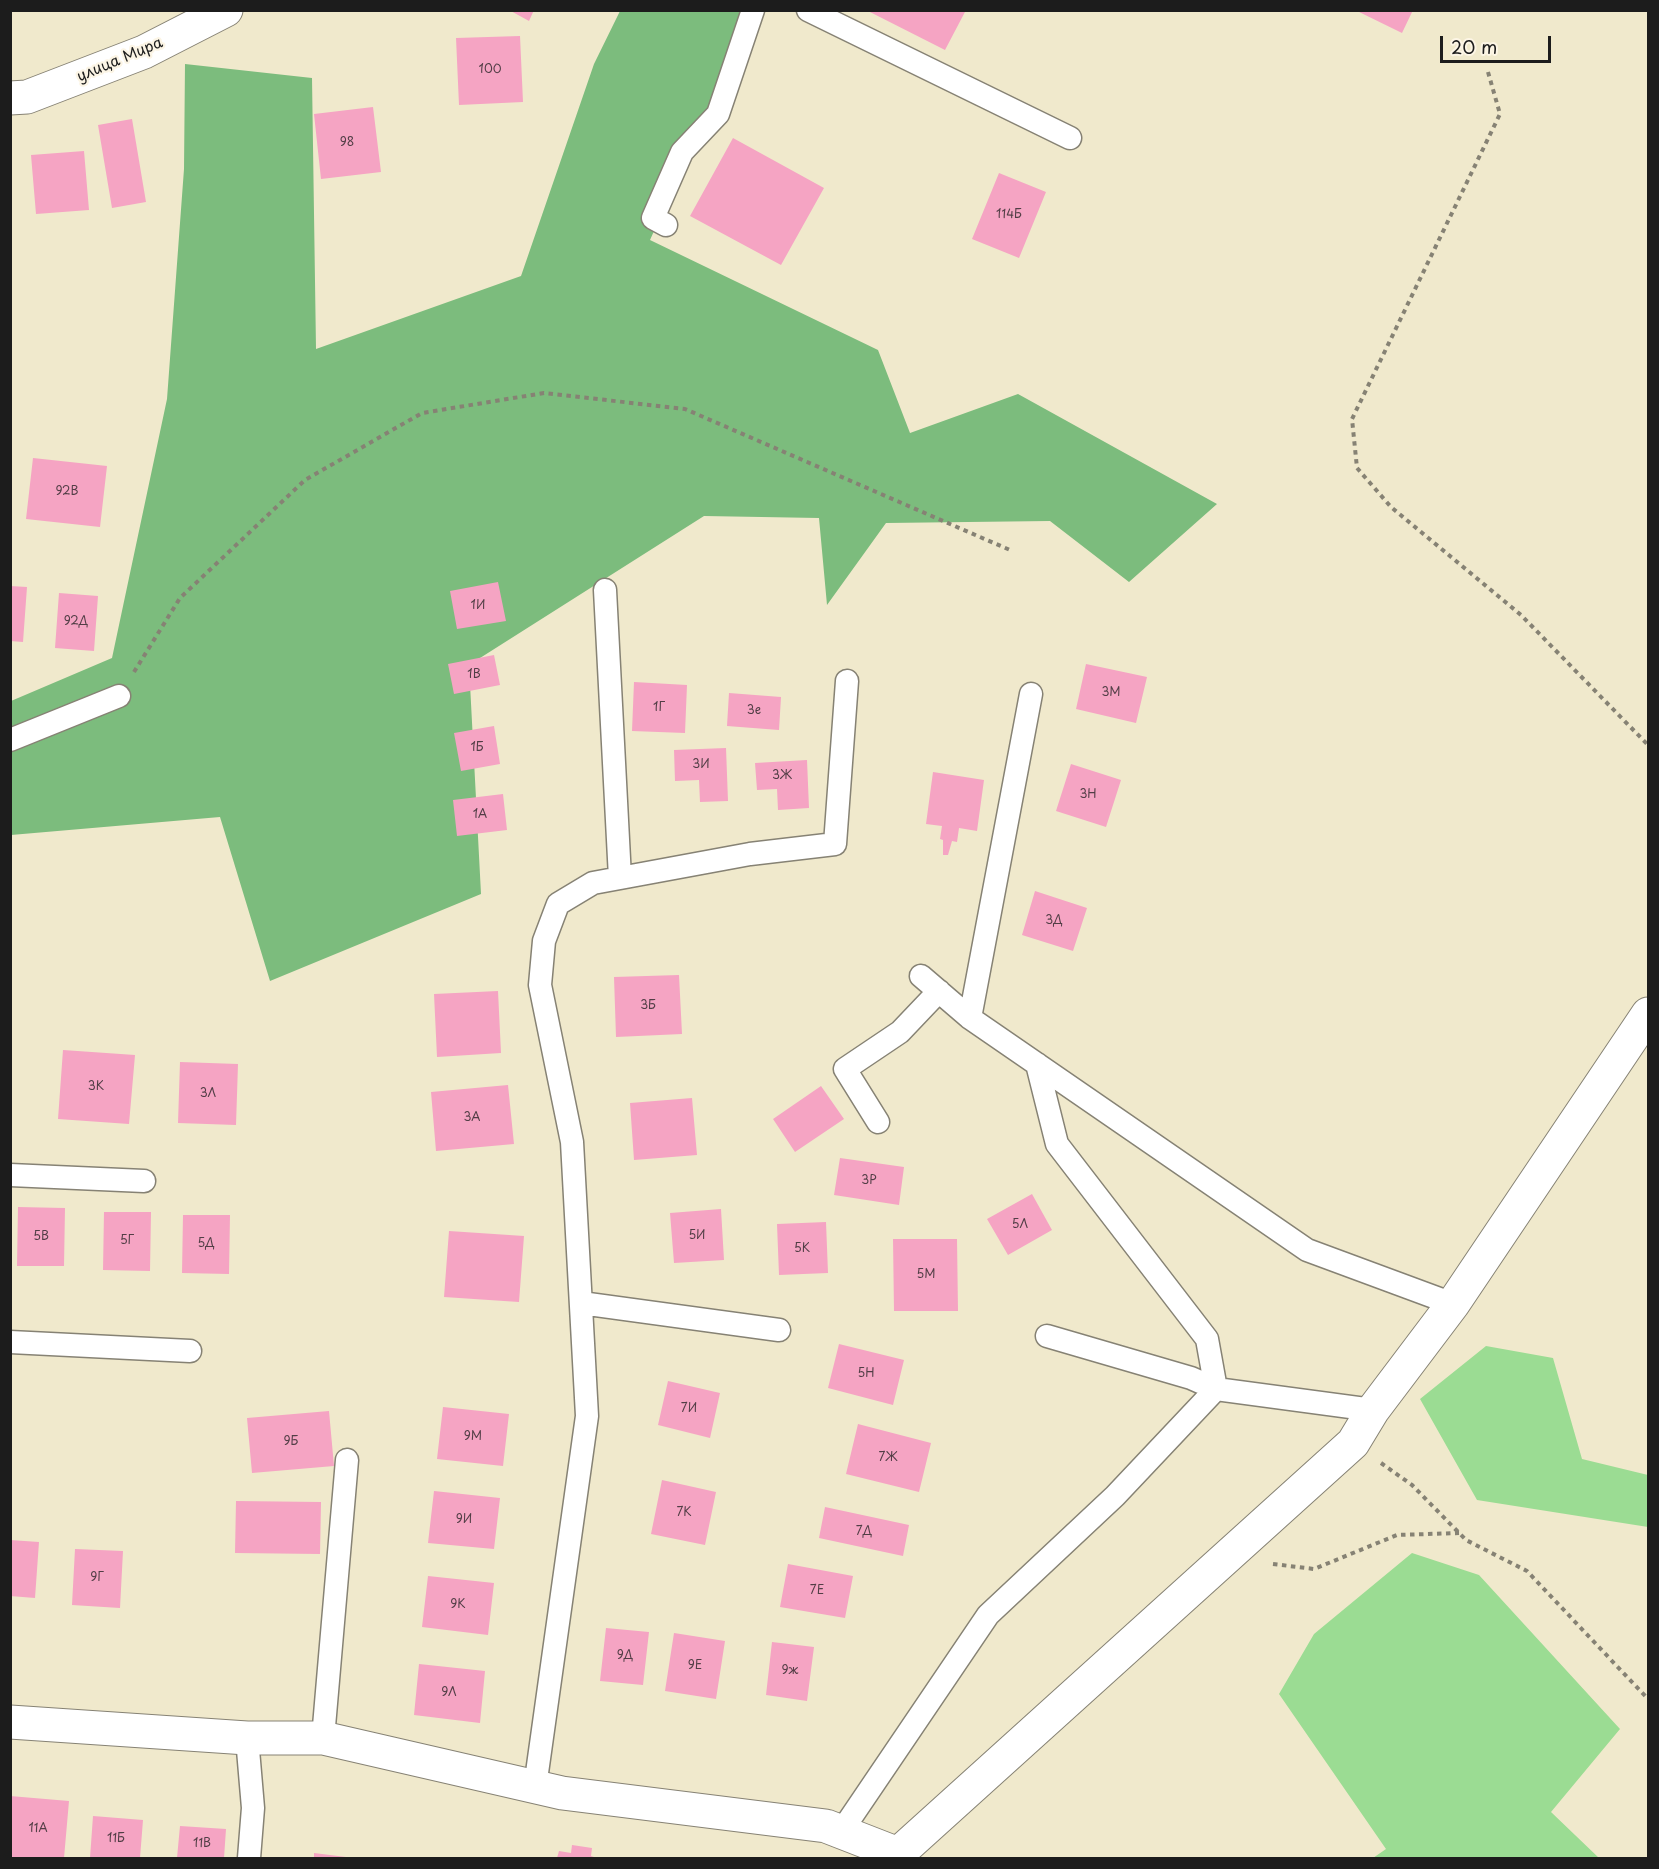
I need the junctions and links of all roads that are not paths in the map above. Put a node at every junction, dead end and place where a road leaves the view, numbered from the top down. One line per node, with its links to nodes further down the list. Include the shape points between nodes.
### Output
1 (753, 10): 6 (lane, via 718,114 682,153 653,218)
2 (808, 10): 5 (lane)
3 (224, 11): 4 (street, улица Мира, via 144,52 27,97)
4 (10, 98)
5 (1070, 138)
6 (666, 225)
7 (605, 590): 12 (lane)
8 (847, 681): 12 (lane, via 835,844 750,854)
9 (1031, 694): 16 (lane)
10 (119, 696): 11 (lane)
11 (10, 740)
12 (620, 878): 21 (lane, via 593,883 558,904 544,941 540,985 572,1142)
13 (921, 976): 14 (lane)
14 (939, 991): 16 (lane); 18 (lane, via 900,1032 845,1069)
15 (1648, 1014): 22 (street)
16 (970, 1018): 17 (lane)
17 (1037, 1064): 22 (lane, via 1307,1250); 27 (lane, via 1057,1144 1208,1339)
18 (878, 1122)
19 (10, 1175): 20 (lane)
20 (144, 1180)
21 (581, 1304): 23 (lane); 33 (lane, via 587,1416)
22 (1453, 1304): 28 (street)
23 (779, 1330)
24 (1047, 1336): 27 (lane, via 1191,1378)
25 (10, 1342): 26 (lane)
26 (190, 1352)
27 (1216, 1389): 28 (lane); 34 (lane, via 1115,1496 988,1615)
28 (1372, 1410): 35 (street, via 1353,1443)
29 (348, 1460): 32 (lane)
30 (10, 1722): 31 (street)
31 (247, 1738): 32 (street); 36 (lane, via 254,1808)
32 (323, 1738): 33 (street)
33 (535, 1787): 34 (street, via 826,1826)
34 (841, 1832): 35 (street)
35 (897, 1856)
36 (249, 1858)

